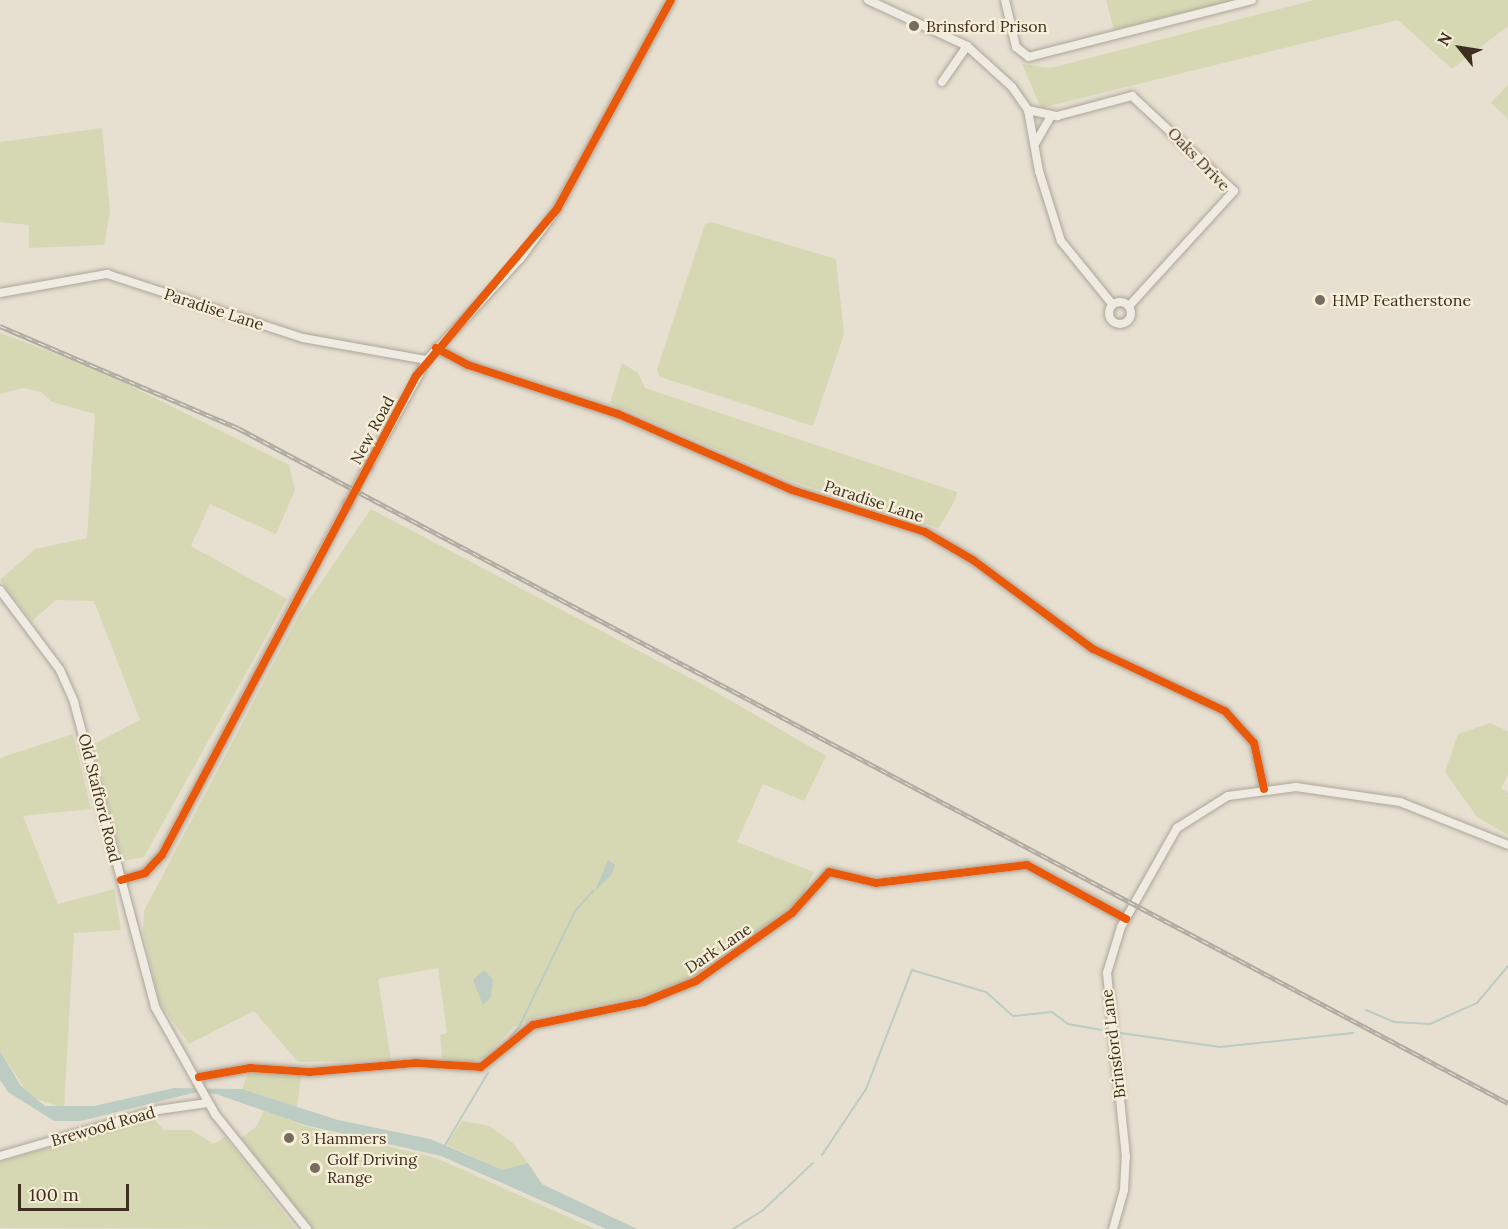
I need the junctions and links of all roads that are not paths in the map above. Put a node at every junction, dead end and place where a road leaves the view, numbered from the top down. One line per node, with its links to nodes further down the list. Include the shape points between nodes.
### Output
1 (671, 0): 13 (street, New Road, via 550,219)
2 (868, 0): 5 (street)
3 (1005, 0): 4 (street, via 1016,47 1029,57)
4 (1252, 0)
5 (967, 46): 6 (street); 7 (street, via 992,64)
6 (942, 82)
7 (1028, 110): 8 (street, Oaks Drive); 9 (street)
8 (1052, 116): 9 (street); 12 (street, Oaks Drive, via 1132,96 1234,191)
9 (1036, 144): 11 (street, via 1061,241)
10 (0, 292): 14 (street, Paradise Lane, via 107,274 303,338)
11 (1113, 305): 12 (street); 12 (street, via 1110,318 1119,325 1131,318)
12 (1129, 306)
13 (436, 348): 14 (street, New Road); 16 (street, Paradise Lane, via 468,365 598,406 792,490 925,532 973,560 1093,649 1225,711 1254,743)
14 (427, 360): 18 (street, New Road, bridge, via 162,855 145,873)
15 (0, 590): 18 (street, Old Stafford Road, via 71,693)
16 (1264, 789): 17 (street, Brinsford Lane, via 1375,796 1457,820); 19 (street, Brinsford Lane, via 1228,796 1190,816 1157,856)
17 (1508, 845)
18 (121, 880): 20 (street, Old Stafford Road, via 155,1007)
19 (1125, 919): 20 (street, Dark Lane, via 1027,865 876,883 829,872 792,913 696,981 644,1002 533,1025 481,1067 416,1063 310,1072 250,1068); 24 (street, Brinsford Lane, via 1105,987 1126,1157 1125,1190)
20 (200, 1080): 21 (street, Old Stafford Road)
21 (207, 1101): 22 (street, Brewood Road, via 158,1110); 23 (street)
22 (0, 1156)
23 (307, 1229)
24 (1113, 1229)

